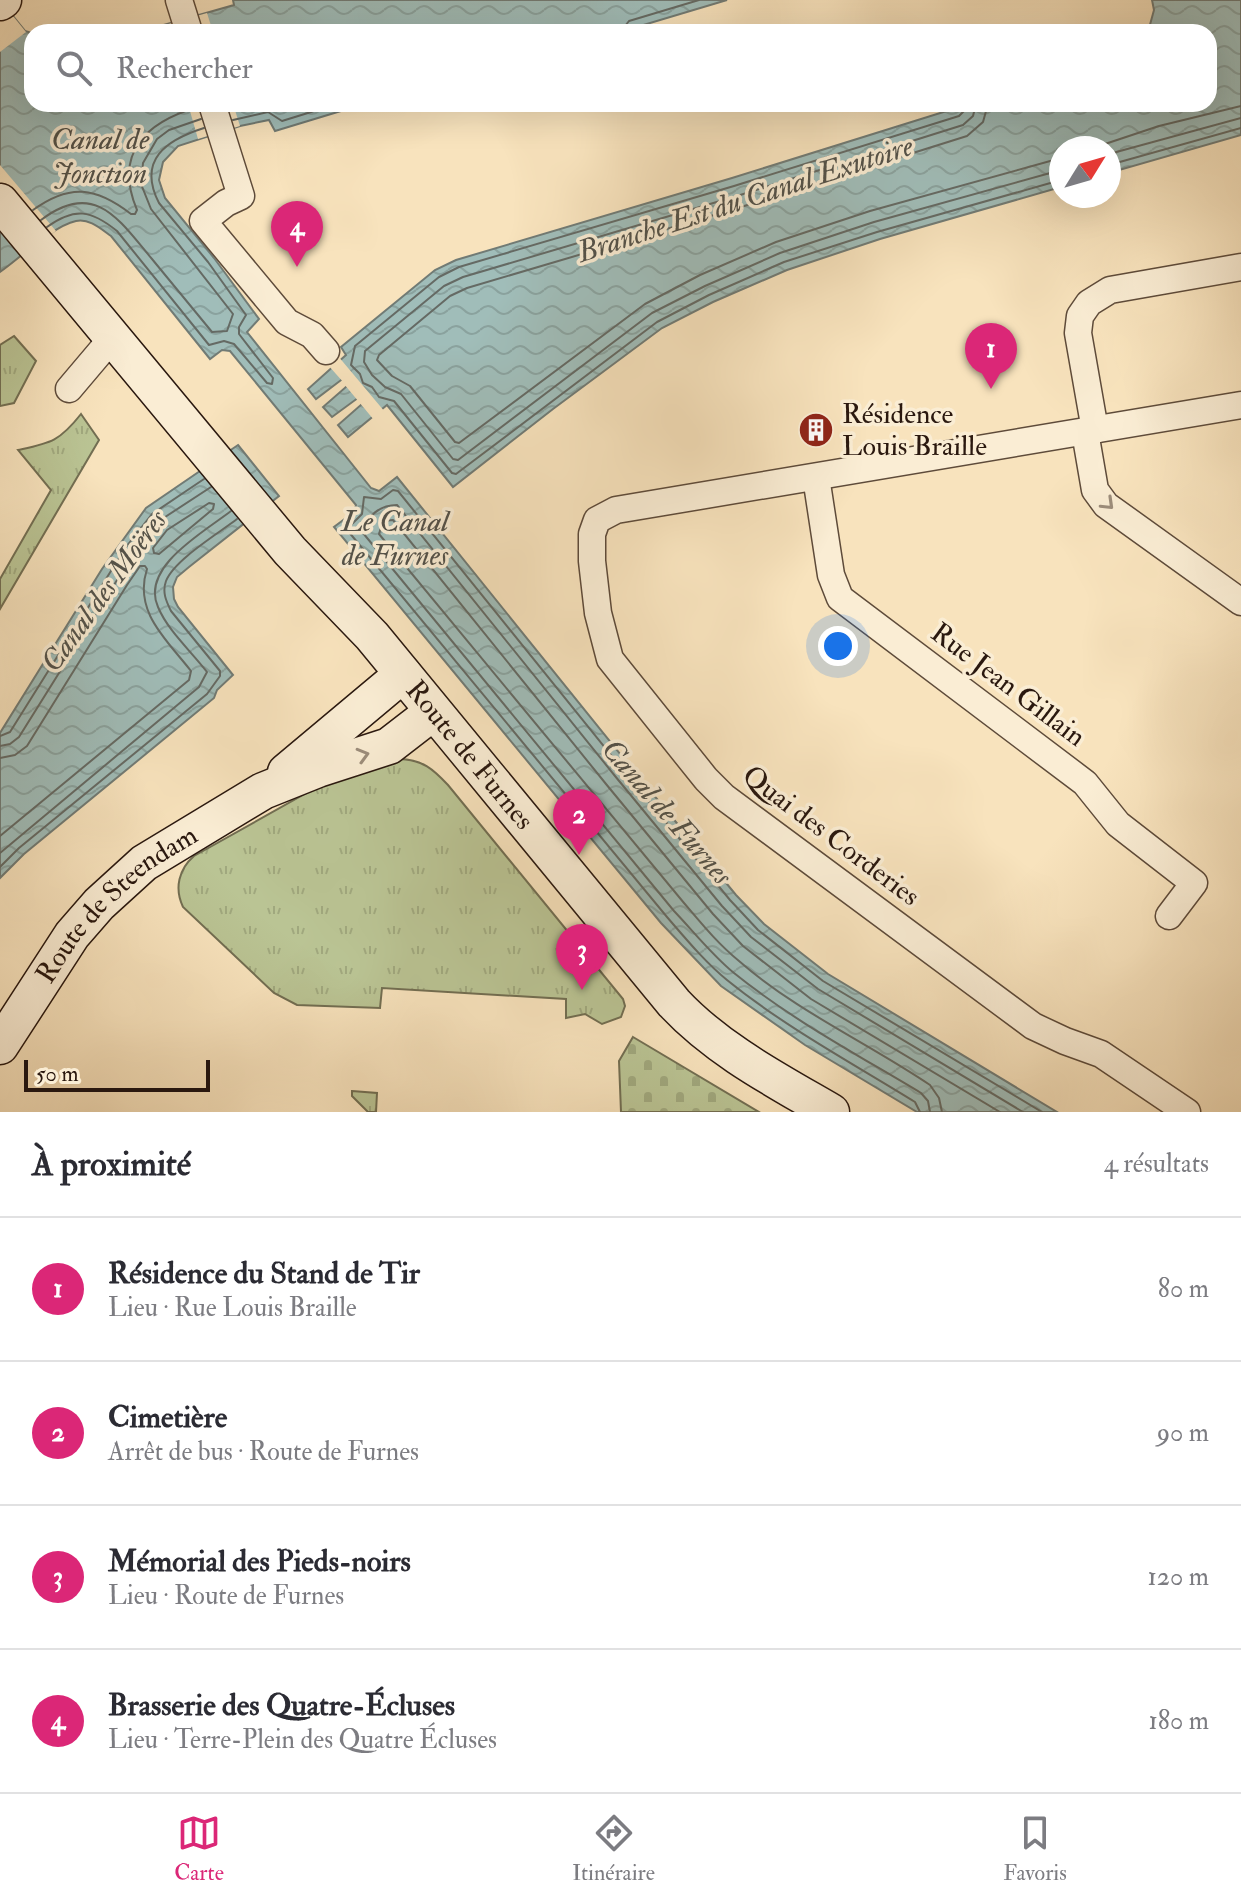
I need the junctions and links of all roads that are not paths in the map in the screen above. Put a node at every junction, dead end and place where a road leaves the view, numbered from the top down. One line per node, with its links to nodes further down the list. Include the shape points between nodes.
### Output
1 (179, 0): 2 (street)
2 (186, 24)
3 (214, 112): 7 (street, via 241,196 203,221 287,322 312,335)
4 (0, 202): 6 (main road, Route de Furnes)
5 (1241, 267): 10 (street, via 1110,290 1089,303 1078,333)
6 (113, 337): 8 (street); 13 (main road, Route de Furnes, via 290,551 330,612)
7 (326, 351)
8 (69, 389)
9 (1241, 405): 10 (street)
10 (1090, 431): 11 (street); 12 (street, one-way to 12, via 1095,490 1106,505)
11 (816, 477): 16 (street, Rue Jean Gillain, via 831,575 840,598 1077,776 1118,824 1194,883); 20 (street, Quai des Corderies, via 616,510 597,520 592,534 596,598 606,650 616,669 714,788 745,815 1033,1026 1101,1054)
12 (1241, 602)
13 (396, 680): 14 (main road, Route de Furnes); 15 (main road, Route de Steendam)
14 (427, 717): 15 (main road, Route de Steendam, one-way to 14, via 379,751); 18 (main road, Route de Furnes, via 674,1026 715,1061); 19 (main road, Route de Furnes, via 683,1012 744,1061)
15 (263, 791): 17 (main road, Route de Steendam, via 161,851 110,893 58,954)
16 (1169, 916)
17 (0, 1046)
18 (799, 1112)
19 (831, 1112)
20 (1187, 1112)

